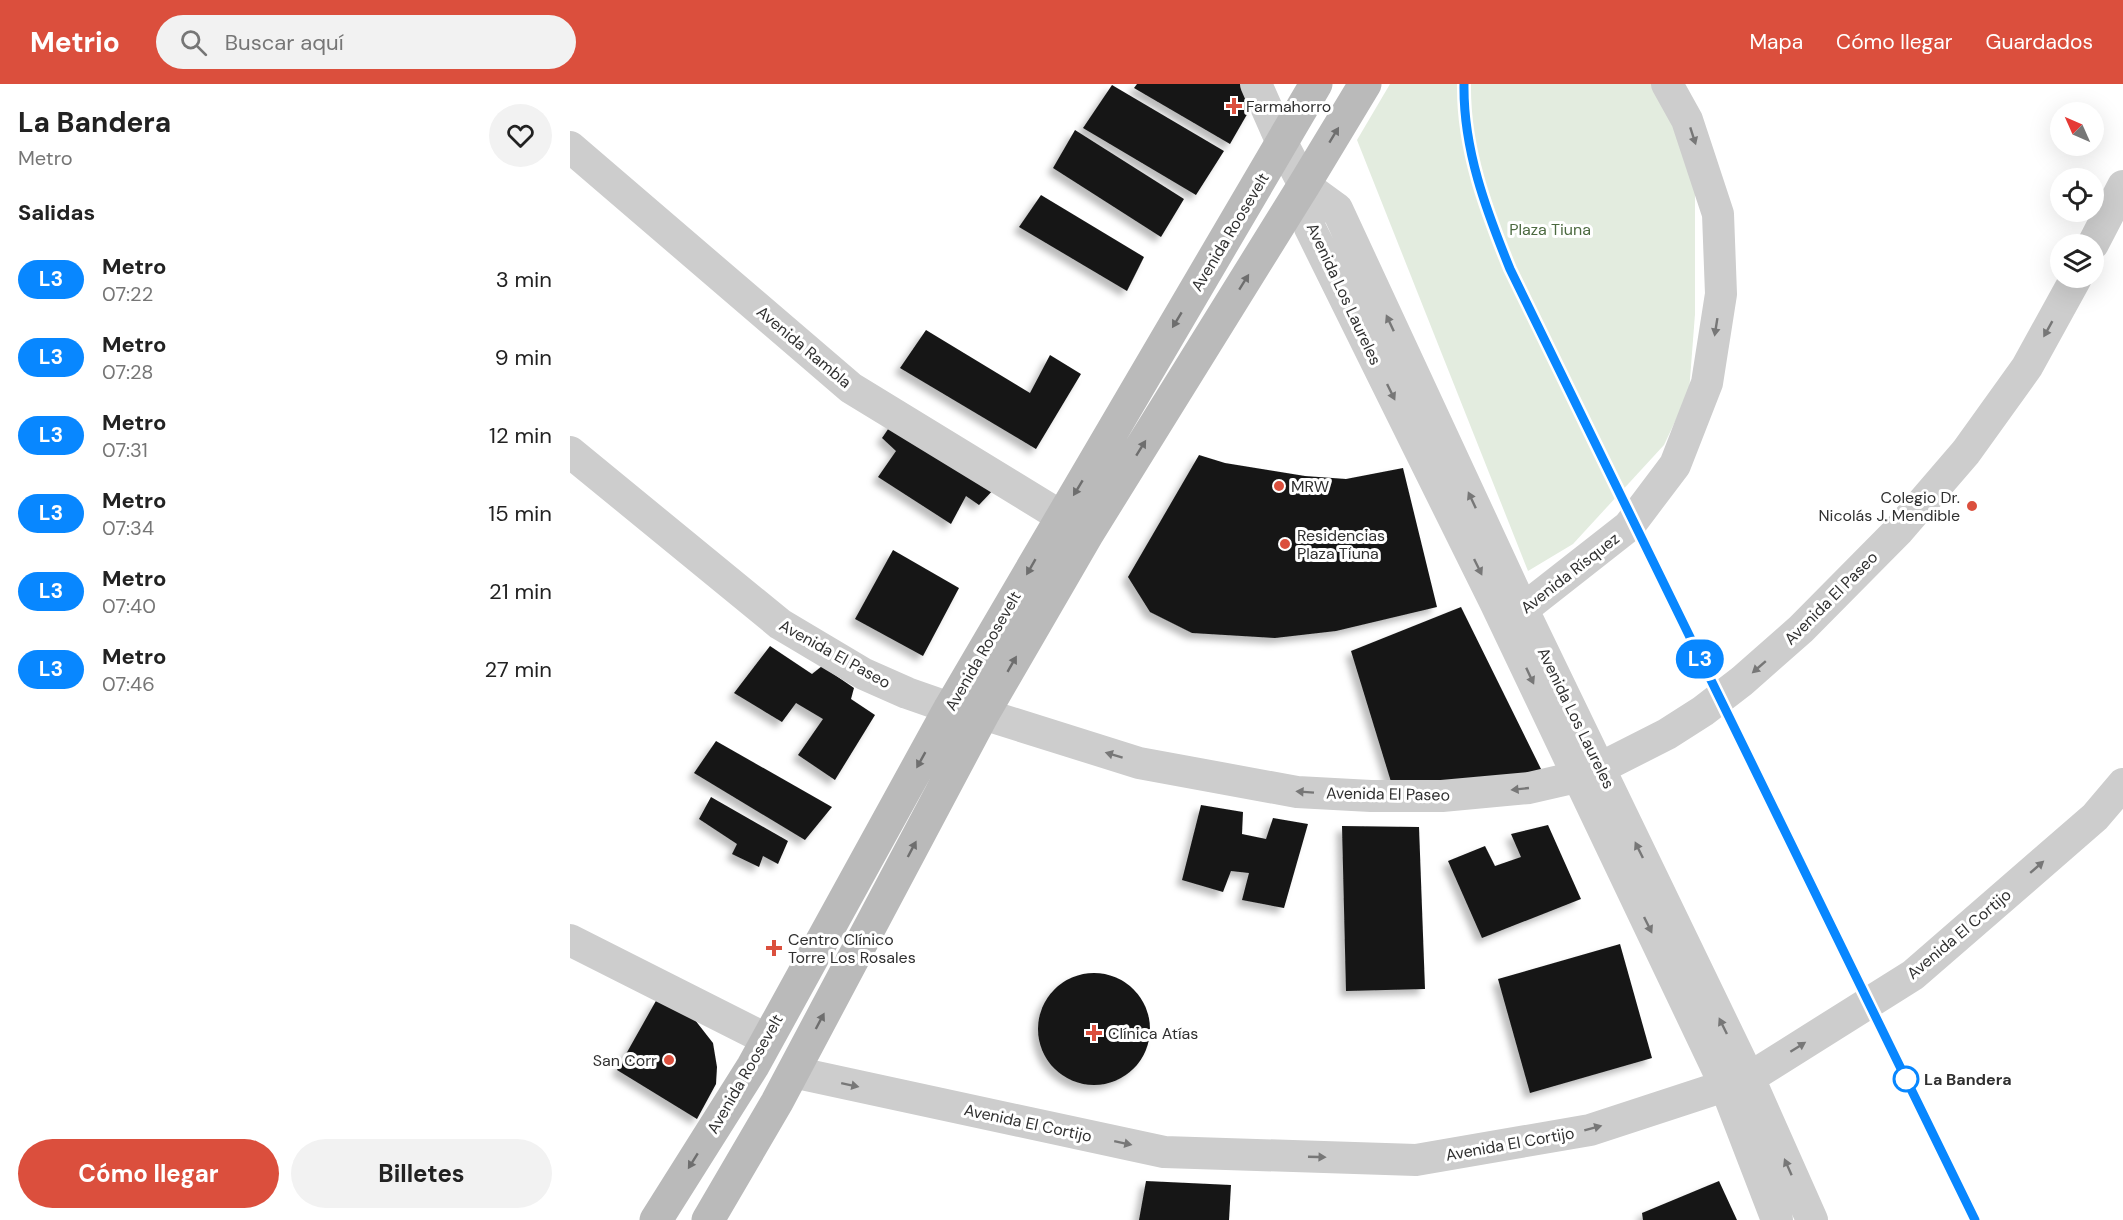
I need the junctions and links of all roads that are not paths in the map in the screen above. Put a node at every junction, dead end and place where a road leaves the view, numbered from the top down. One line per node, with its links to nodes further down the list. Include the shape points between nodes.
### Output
1 (1256, 84): 5 (street)
2 (1316, 84): 5 (street, Avenida Roosevelt)
3 (1365, 84): 7 (street, Avenida Roosevelt, one-way to 3)
4 (1667, 84): 14 (street, Avenida Rísquez, one-way to 14, via 1687,120 1718,214 1721,294 1707,383 1675,465 1629,526)
5 (1282, 143): 7 (street, Avenida Los Laureles); 12 (street, Avenida Roosevelt, one-way to 12)
6 (570, 147): 12 (street, Avenida Rambla, via 851,388)
7 (1304, 185): 13 (street, Avenida Roosevelt, one-way to 7); 14 (street, Avenida Los Laureles, via 1310,228)
8 (2123, 186): 9 (street)
9 (2098, 234)
10 (2070, 288): 17 (street, Avenida El Paseo, one-way to 17, via 2027,367 1993,416 1898,531 1853,578 1774,653 1703,711 1667,734)
11 (570, 452): 15 (street, Avenida El Paseo, via 780,624 864,674)
12 (1061, 517): 13 (street, Avenida Rambla); 15 (street, Avenida Roosevelt, one-way to 15)
13 (1088, 533): 16 (street, Avenida Roosevelt, one-way to 13)
14 (1514, 617): 17 (street, Avenida Los Laureles)
15 (950, 708): 16 (street, Avenida El Paseo); 20 (street, Avenida Roosevelt, one-way to 20)
16 (983, 714): 17 (street, Avenida El Paseo, one-way to 16, via 1528,788 1442,796 1297,792 1140,763); 21 (street, Avenida Roosevelt, one-way to 16)
17 (1589, 773): 22 (street, Avenida Los Laureles)
18 (2123, 784): 22 (street, Avenida El Cortijo, one-way to 18, via 1913,975 2095,817)
19 (570, 940): 20 (street)
20 (759, 1052): 23 (street); 24 (street, Avenida Roosevelt, one-way to 24)
21 (793, 1072): 22 (street, Avenida El Cortijo, one-way to 22, via 1164,1152 1416,1160 1590,1130); 23 (street); 26 (street, Avenida Roosevelt)
22 (1737, 1082): 27 (street, Avenida Los Laureles); 28 (street, Avenida Los Laureles, one-way to 22)
23 (743, 1127): 25 (street)
24 (656, 1220)
25 (688, 1220)
26 (708, 1220)
27 (1778, 1220)
28 (1812, 1220)

